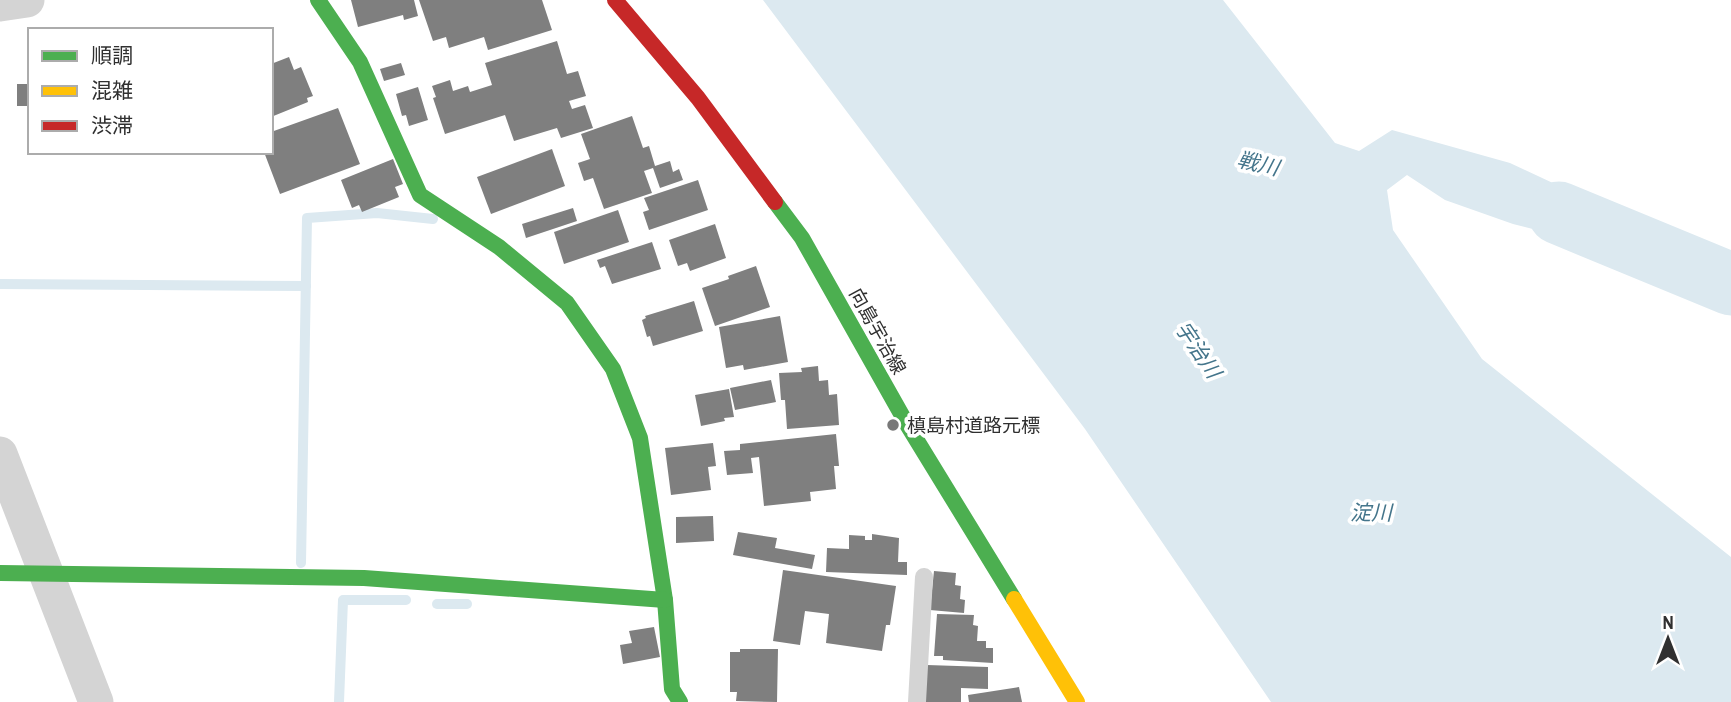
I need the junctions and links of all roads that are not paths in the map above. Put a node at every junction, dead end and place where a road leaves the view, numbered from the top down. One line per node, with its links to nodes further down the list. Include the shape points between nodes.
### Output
1 (27, 0): 4 (street)
2 (318, 0): 9 (street, via 360,62 420,195 499,247 567,303 613,369 640,438)
3 (615, 0): 13 (street, 向島宇治線, via 698,98 802,238 908,426)
4 (0, 4)
5 (0, 454): 7 (street)
6 (0, 573): 7 (street)
7 (45, 573): 9 (street, via 364,578); 10 (street)
8 (924, 577): 12 (lane)
9 (665, 600): 11 (street, via 671,689)
10 (96, 702)
11 (680, 702)
12 (917, 702)
13 (1077, 702)

